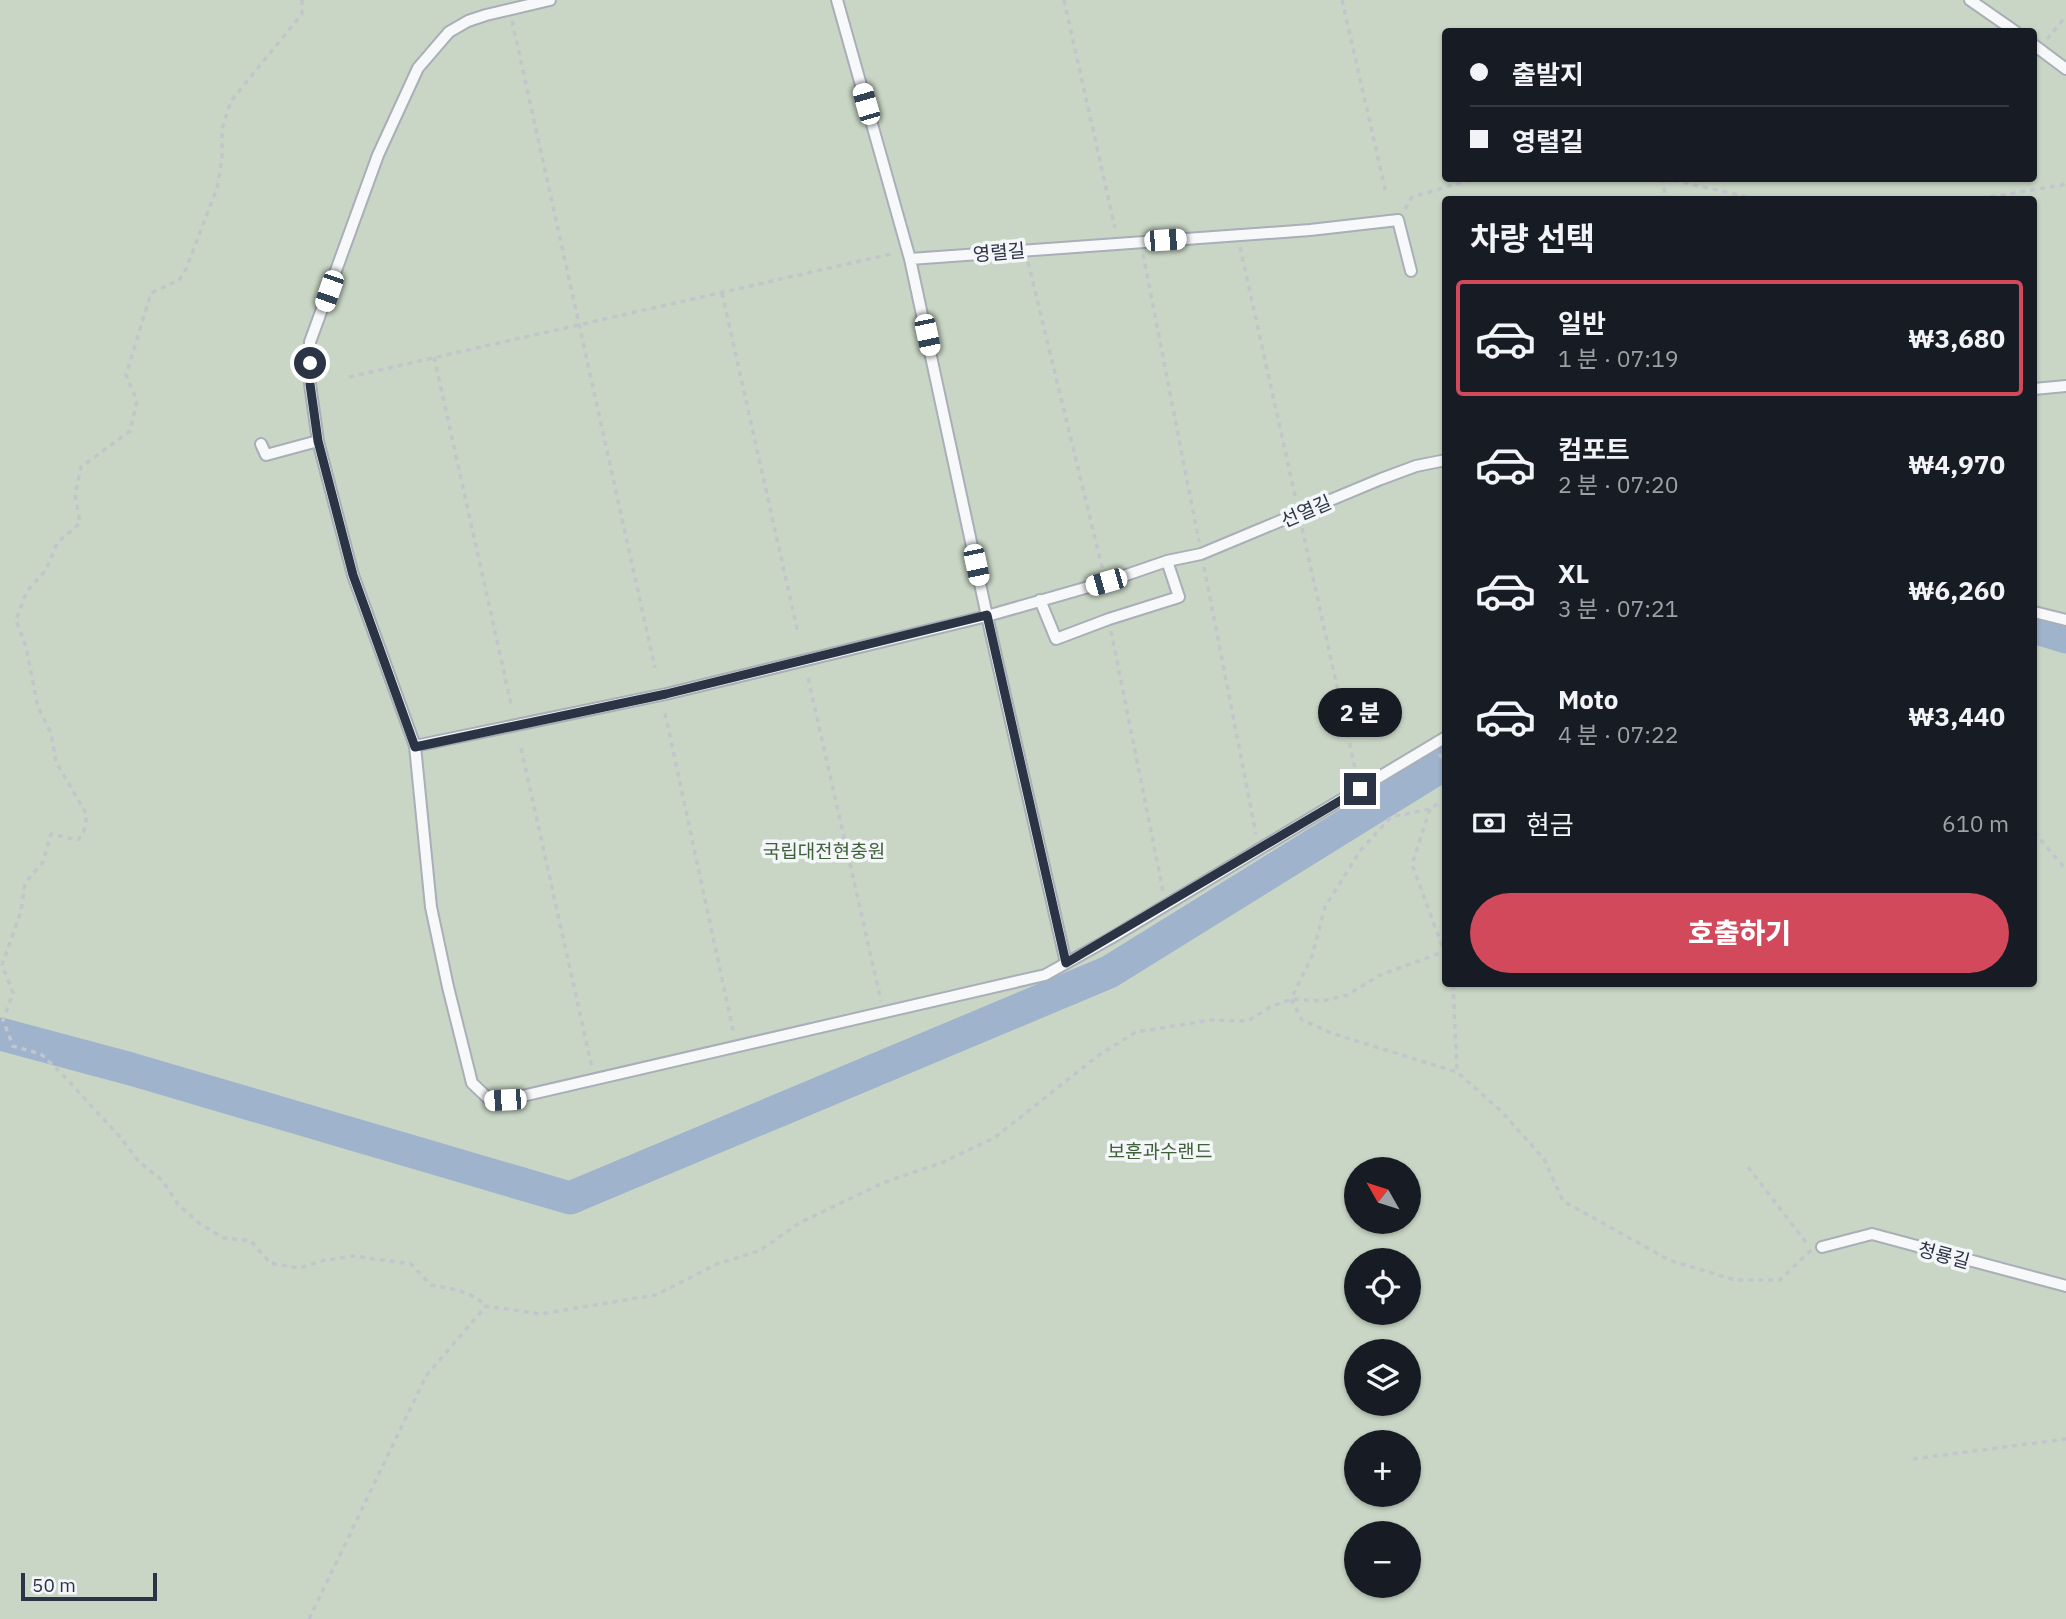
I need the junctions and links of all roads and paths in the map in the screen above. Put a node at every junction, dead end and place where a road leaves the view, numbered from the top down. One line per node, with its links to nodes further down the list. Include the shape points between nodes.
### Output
1 (302, 0): 66 (path, via 302,14 231,101 222,130 217,188 186,269 179,280 151,293 126,375 137,401 130,431 81,467 75,495 80,523 57,543 46,570 27,591 16,620 56,762 87,815 78,840 51,834 43,862 25,883 21,911 2,965 13,993 3,1020 13,1046 41,1054 61,1073 200,1224 224,1238 251,1241 270,1264 299,1268 355,1256 411,1264 430,1285 458,1290)
2 (550, 0): 31 (lane, via 468,21 449,32 418,68 378,155 310,342)
3 (837, 0): 23 (lane)
4 (1064, 0): 20 (path)
5 (1342, 0): 16 (path)
6 (1970, 0): 9 (lane)
7 (511, 13): 26 (path)
8 (2066, 16): 10 (path)
9 (2010, 28)
10 (2037, 46)
11 (2037, 48): 12 (lane)
12 (2066, 69)
13 (2066, 181): 18 (path)
14 (1463, 182): 19 (path, via 1412,197)
15 (1681, 182): 17 (path)
16 (1386, 193)
17 (1742, 196)
18 (2003, 196)
19 (1398, 220): 21 (lane, 영렬길); 24 (lane)
20 (1115, 228)
21 (1025, 250): 23 (lane, 영렬길); 35 (path)
22 (891, 254): 25 (path)
23 (910, 259): 38 (lane)
24 (1411, 271)
25 (722, 293): 26 (path); 41 (path)
26 (579, 325): 27 (path); 42 (path)
27 (434, 357): 28 (path); 44 (path)
28 (349, 377)
29 (2066, 386): 30 (lane)
30 (2037, 389)
31 (318, 441): 32 (lane, via 265,455); 47 (lane, via 353,575)
32 (261, 443)
33 (1442, 461): 34 (lane, 선열길, via 1381,479 1201,554)
34 (1167, 561): 35 (lane); 39 (lane, via 1179,597)
35 (1106, 582): 36 (lane)
36 (1040, 600): 38 (lane); 39 (lane, via 1056,639)
37 (2037, 613): 40 (lane)
38 (987, 615): 47 (lane, via 666,694); 56 (lane)
39 (1109, 619): 53 (path)
40 (2066, 620)
41 (798, 633)
42 (655, 668)
43 (808, 678): 59 (path)
44 (511, 704)
45 (665, 713): 60 (path)
46 (1442, 739): 53 (lane)
47 (415, 747): 62 (lane, via 431,907 472,1083 491,1101)
48 (521, 748): 62 (path)
49 (1442, 801): 50 (path)
50 (1430, 809): 54 (path, via 1412,864); 58 (path, via 1391,817 1360,851 1325,907 1312,956)
51 (2037, 836): 52 (path)
52 (2066, 867)
53 (1166, 905): 56 (lane)
54 (1442, 946)
55 (1442, 952): 58 (path, via 1380,975 1347,995 1322,1001)
56 (1066, 963): 59 (lane, via 1045,975)
57 (1453, 987): 61 (path)
58 (1291, 999): 61 (path, via 1302,1020); 66 (path, via 1248,1021 1211,1020 1136,1032 1099,1055 994,1138 885,1182 801,1222 759,1251 717,1264 656,1295 540,1314)
59 (883, 1013): 60 (lane)
60 (737, 1047): 62 (lane)
61 (1457, 1072): 64 (path, via 1501,1111 1544,1159 1563,1201 1669,1260 1735,1280 1780,1280)
62 (595, 1080)
63 (1748, 1167): 64 (path)
64 (1817, 1248): 65 (lane, 청룡길, via 1871,1234)
65 (2066, 1286)
66 (486, 1306): 69 (path, via 426,1376)
67 (2066, 1439): 68 (path)
68 (1913, 1459)
69 (309, 1619)

